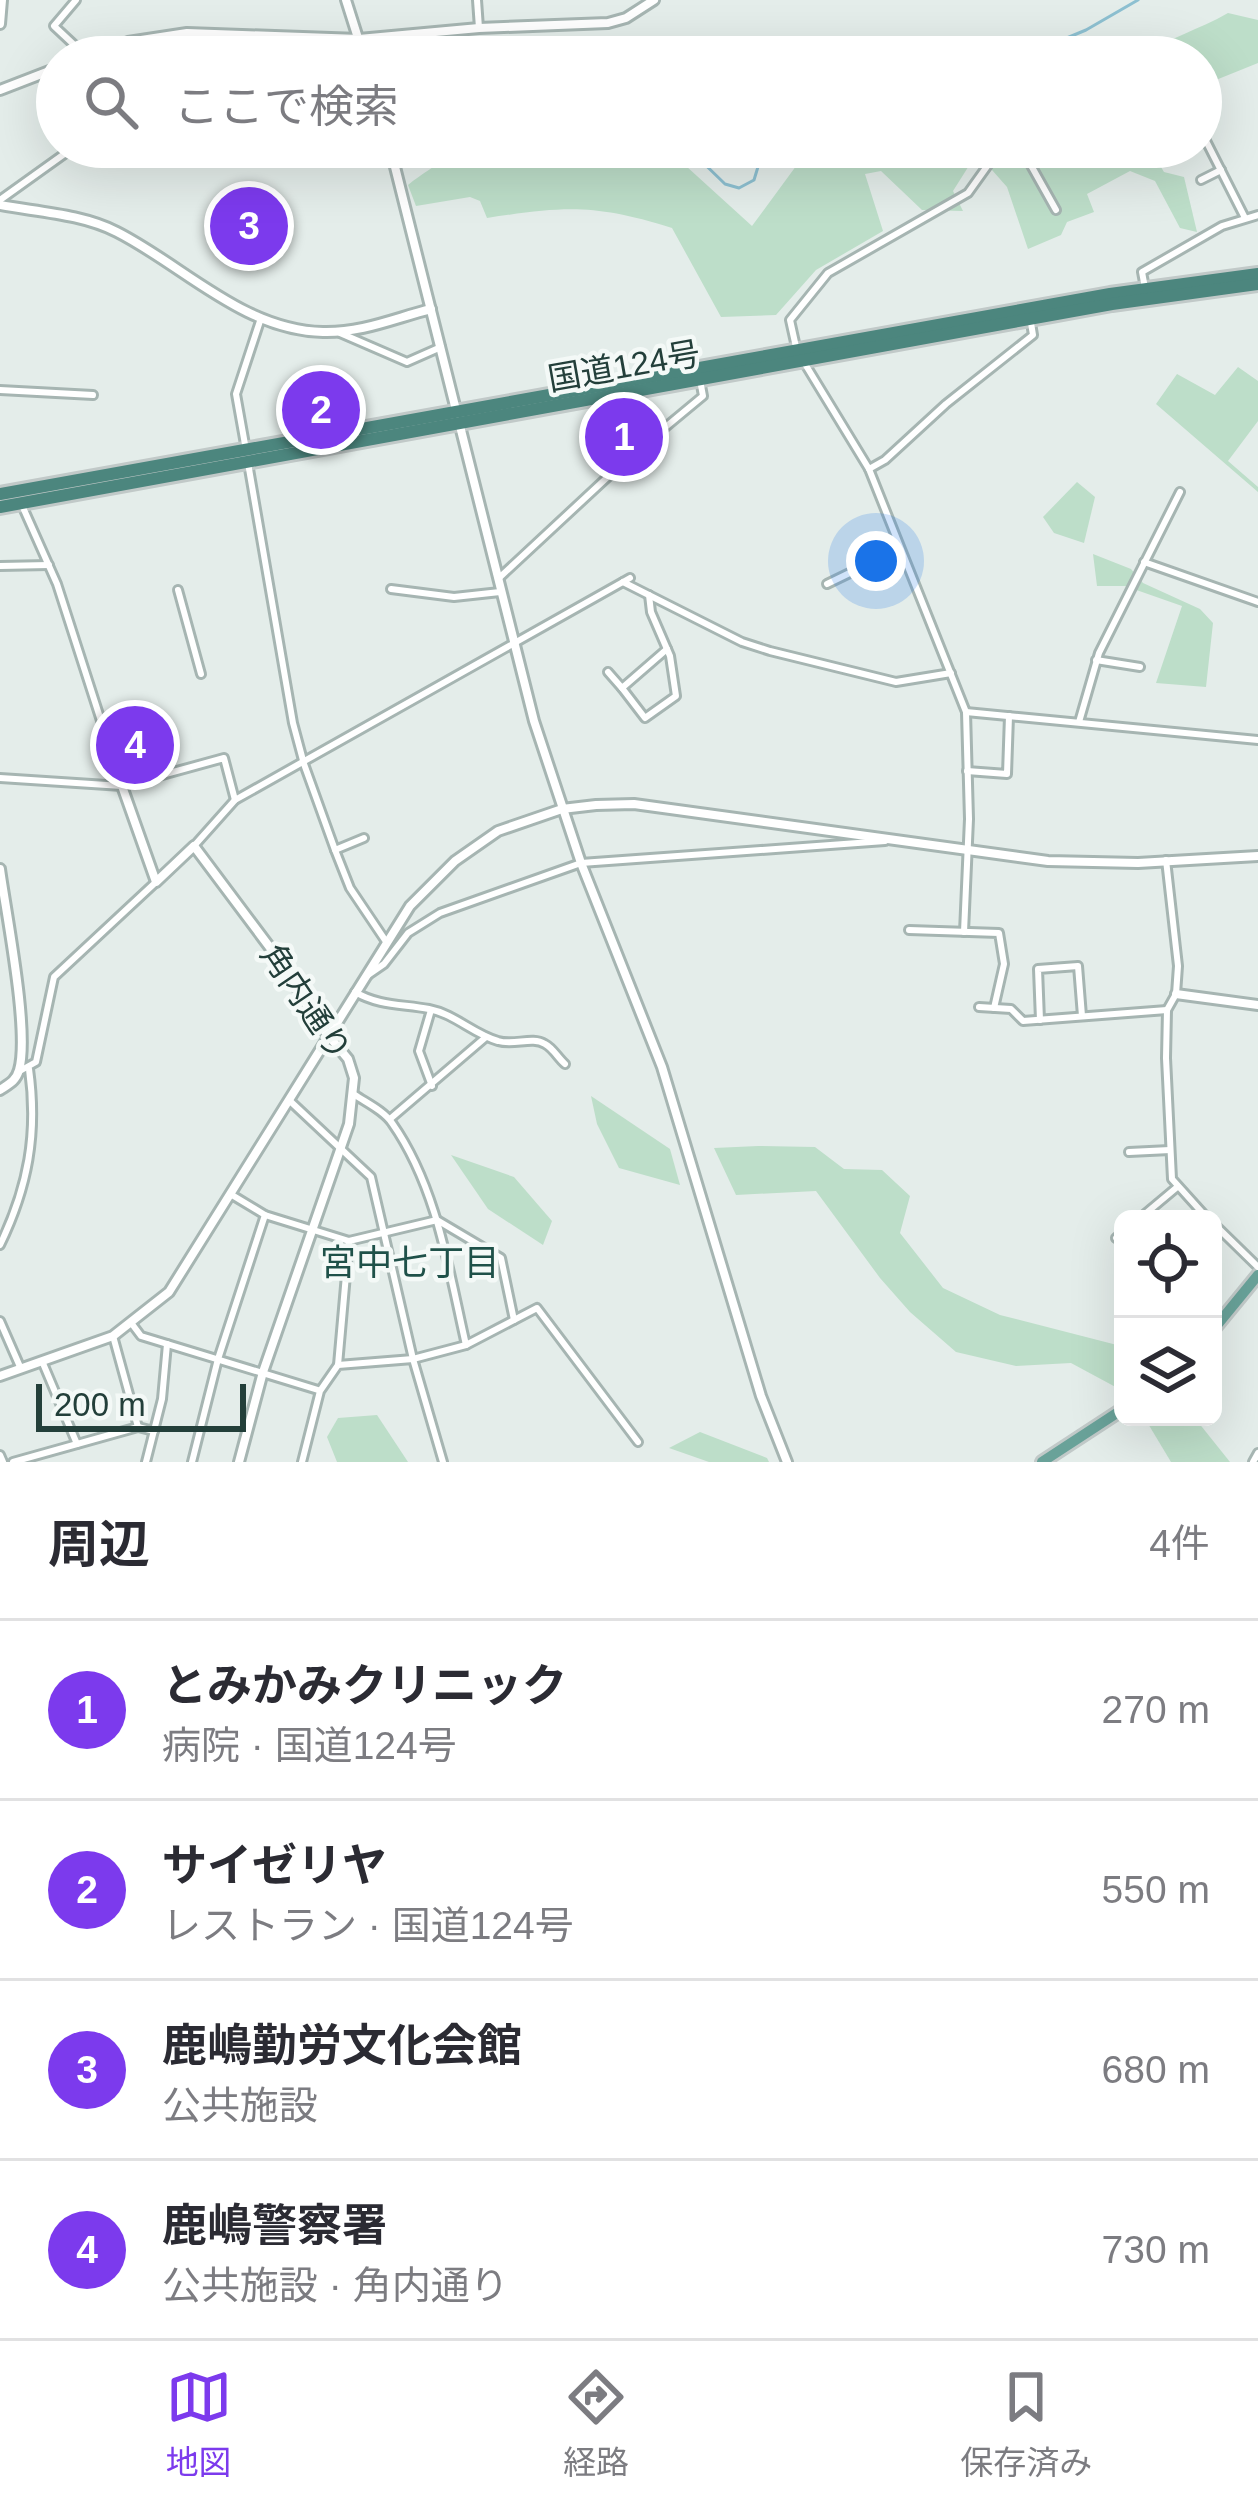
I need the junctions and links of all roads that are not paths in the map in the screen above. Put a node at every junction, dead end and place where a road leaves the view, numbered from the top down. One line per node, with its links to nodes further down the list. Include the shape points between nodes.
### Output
1 (2, 0): 6 (street)
2 (76, 0): 8 (street, via 54,26)
3 (346, 0): 11 (street)
4 (477, 0): 7 (street)
5 (654, 0): 7 (street, via 608,23)
6 (0, 24)
7 (479, 28): 12 (street)
8 (64, 36)
9 (168, 36): 10 (street)
10 (274, 36)
11 (358, 36)
12 (392, 36)
13 (36, 76): 14 (street)
14 (0, 90)
15 (46, 168): 21 (street)
16 (395, 168): 28 (street)
17 (986, 168): 33 (street, via 968,193 815,285 790,320)
18 (1032, 168): 22 (street)
19 (1221, 170): 20 (street); 24 (street)
20 (1201, 180)
21 (0, 203): 30 (street, via 105,226)
22 (1056, 210)
23 (1258, 215): 24 (street)
24 (1245, 218): 27 (street, via 1142,272)
25 (1258, 274): 27 (highway, 国道124号)
26 (1258, 284): 27 (highway, 国道124号)
27 (1146, 294): 29 (highway, 国道124号)
28 (431, 309): 31 (street); 32 (street)
29 (1030, 314): 33 (highway, 国道124号); 39 (street, via 1033,334)
30 (261, 318): 31 (street); 38 (street, via 236,394)
31 (338, 332): 32 (street, via 406,362)
32 (441, 346): 37 (street)
33 (800, 355): 34 (highway, 国道124号); 39 (street)
34 (699, 374): 37 (highway, 国道124号); 48 (street, via 703,396)
35 (0, 389): 36 (street)
36 (93, 395)
37 (459, 417): 38 (highway, 国道124号); 48 (street)
38 (247, 456): 41 (highway, 国道124号); 42 (highway, 国道124号); 67 (street)
39 (868, 469): 44 (street)
40 (1180, 493): 45 (street)
41 (0, 494)
42 (22, 503): 43 (highway, 国道124号); 46 (street)
43 (0, 507)
44 (900, 549): 49 (street); 60 (street)
45 (1144, 562): 54 (street); 57 (street)
46 (49, 565): 47 (street); 70 (street)
47 (0, 566)
48 (499, 578): 52 (street)
49 (827, 584)
50 (391, 589): 52 (street, via 454,597)
51 (178, 590): 61 (street)
52 (503, 592): 55 (street)
53 (649, 595): 55 (street, via 626,580); 56 (street); 60 (street, via 770,651 896,682)
54 (1258, 602)
55 (515, 642): 67 (street); 72 (street)
56 (667, 649): 62 (street); 62 (street, via 676,696 645,718)
57 (1096, 660): 58 (street); 65 (street)
58 (1140, 667)
59 (608, 672): 62 (street)
60 (951, 673): 63 (street)
61 (201, 674)
62 (622, 688)
63 (966, 712): 64 (street); 68 (street)
64 (1009, 716): 65 (street); 68 (street, via 1007,774)
65 (1078, 722): 66 (street)
66 (1258, 740)
67 (304, 764): 71 (street); 76 (street)
68 (967, 771): 77 (street)
69 (0, 778): 70 (street)
70 (122, 785): 71 (street, via 224,758); 82 (street)
71 (235, 800): 75 (street)
72 (562, 809): 74 (street, via 634,804); 80 (street); 85 (street, via 498,831 455,860 425,887)
73 (364, 838): 76 (street)
74 (888, 841): 77 (street); 80 (street)
75 (194, 846): 82 (street); 96 (street, 角内通り)
76 (334, 850): 85 (street)
77 (969, 851): 79 (street, via 1048,862); 84 (street)
78 (1258, 856): 79 (street)
79 (1166, 860): 88 (street)
80 (581, 863): 86 (street, via 440,913); 148 (street, via 662,1067)
81 (0, 869): 100 (street, via 21,1025)
82 (156, 882): 99 (street, via 54,977)
83 (909, 930): 84 (street)
84 (964, 932): 91 (street, via 1000,933 1003,940)
85 (387, 943): 86 (street)
86 (364, 978): 87 (street)
87 (355, 992): 92 (street, via 375,1004); 96 (street)
88 (1176, 994): 89 (street); 93 (street)
89 (1258, 1005)
90 (979, 1007): 91 (street)
91 (994, 1008): 95 (street)
92 (432, 1009): 97 (street); 101 (street, via 419,1051)
93 (1167, 1010): 94 (street); 107 (street)
94 (1082, 1017): 95 (street); 95 (street, via 1078,966 1038,969)
95 (1040, 1019)
96 (329, 1035): 103 (street, 角内通り, via 348,1059); 104 (street)
97 (486, 1037): 98 (street, via 515,1045 536,1040); 101 (street)
98 (565, 1064)
99 (29, 1068): 100 (street); 119 (street, via 29,1167)
100 (18, 1072): 102 (street)
101 (432, 1086): 105 (street)
102 (0, 1090)
103 (355, 1095): 105 (street); 106 (street, 角内通り)
104 (290, 1101): 106 (street); 110 (street)
105 (390, 1119): 114 (street)
106 (340, 1148): 115 (street, 角内通り); 116 (street, via 371,1177)
107 (1170, 1150): 108 (street); 109 (street)
108 (1129, 1152)
109 (1176, 1188): 111 (street); 112 (street)
110 (232, 1196): 113 (street); 124 (street, via 170,1292)
111 (1150, 1210)
112 (1199, 1210)
113 (265, 1215): 115 (street); 128 (street)
114 (437, 1220): 116 (street); 122 (street, via 501,1258); 127 (street)
115 (310, 1229): 118 (street); 133 (street, 角内通り)
116 (384, 1232): 118 (street); 129 (street)
117 (1222, 1233): 120 (street)
118 (350, 1241): 131 (street)
119 (0, 1245)
120 (1258, 1271): 121 (main road)
121 (1222, 1318)
122 (514, 1320): 127 (street); 139 (street, via 542,1312)
123 (0, 1321): 132 (street)
124 (132, 1324): 125 (street); 126 (street)
125 (113, 1336): 130 (street); 137 (street)
126 (167, 1344): 128 (street); 138 (street)
127 (466, 1345): 129 (street)
128 (218, 1359): 133 (street); 144 (street)
129 (413, 1359): 131 (street); 147 (street)
130 (42, 1360): 132 (street); 140 (street)
131 (338, 1365): 135 (street)
132 (21, 1369): 134 (street)
133 (262, 1372): 135 (street); 145 (street, 角内通り)
134 (0, 1376)
135 (320, 1391): 146 (street)
136 (1114, 1415): 149 (main road)
137 (138, 1427): 138 (street); 140 (street)
138 (154, 1431): 143 (street)
139 (638, 1442)
140 (77, 1444): 142 (street)
141 (1258, 1453): 150 (street)
142 (13, 1462)
143 (146, 1462)
144 (192, 1462)
145 (239, 1462)
146 (302, 1462)
147 (443, 1462)
148 (787, 1462)
149 (1042, 1462)
150 (1253, 1462)

